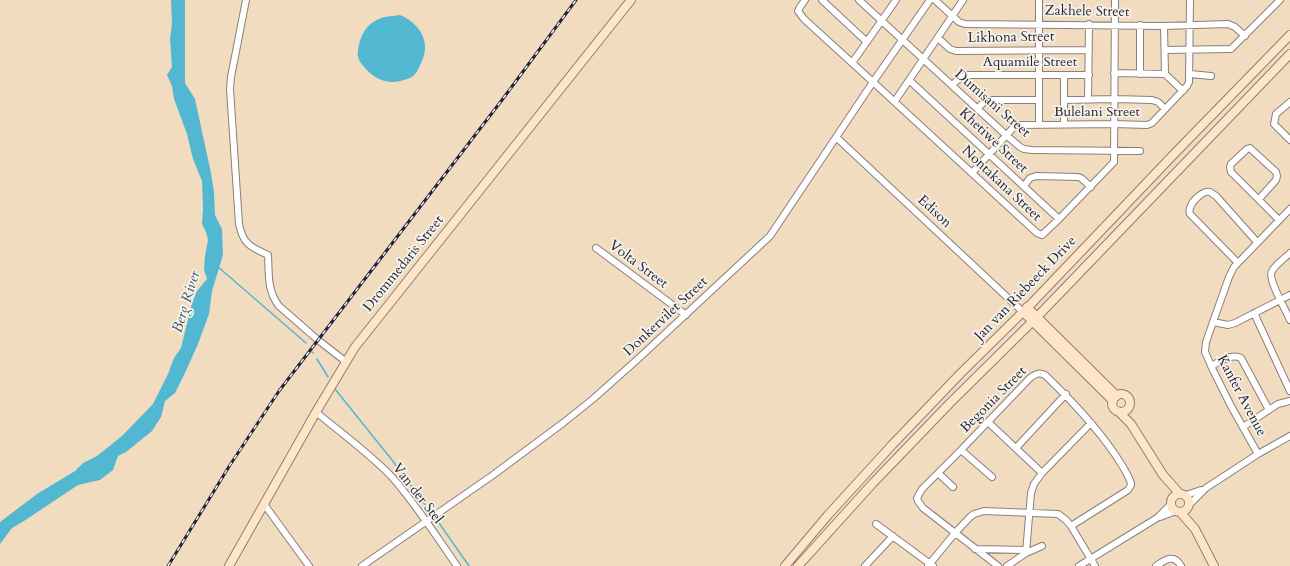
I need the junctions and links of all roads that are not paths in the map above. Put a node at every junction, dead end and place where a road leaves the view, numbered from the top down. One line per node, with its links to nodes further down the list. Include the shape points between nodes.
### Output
1 (246, 0): 82 (street, via 230,83 240,232 248,245 268,255 269,284 279,306)
2 (631, 0): 82 (main road, Drommedaris Street)
3 (805, 0): 33 (street, Nontakana Street, via 799,14)
4 (822, 0): 26 (street)
5 (859, 0): 15 (street, Dumisani Street)
6 (896, 0): 15 (street)
7 (930, 0): 25 (street, Donkervilet Street)
8 (935, 0): 14 (street, Zakhele Street)
9 (963, 0): 14 (street)
10 (1039, 0): 16 (street)
11 (1115, 0): 18 (street, Nontakana Street)
12 (1190, 0): 20 (street, Bulelani Street)
13 (1278, 1): 23 (street)
14 (952, 16): 16 (street, Zakhele Street, via 965,24); 24 (street)
15 (882, 21): 25 (street, Dumisani Street); 26 (street)
16 (1039, 24): 17 (street, Zakhele Street); 27 (street)
17 (1089, 24): 18 (street, Zakhele Street); 28 (street)
18 (1115, 25): 19 (street, Zakhele Street); 34 (street, Nontakana Street)
19 (1140, 25): 21 (street, Zakhele Street); 36 (street)
20 (1190, 25): 21 (street, Zakhele Street); 23 (street, Zakhele Street, via 1230,25); 30 (street, Bulelani Street)
21 (1164, 26): 29 (street)
22 (1290, 35): 76 (main road, Jan van Riebeeck Drive)
23 (1245, 36): 30 (street, via 1228,50)
24 (938, 38): 27 (street, Likhona Street, via 956,51); 32 (street)
25 (903, 40): 32 (street, Dumisani Street); 43 (street, Donkervilet Street)
26 (867, 42): 33 (street)
27 (1039, 49): 28 (street, Likhona Street); 35 (street)
28 (1089, 50): 40 (street)
29 (1165, 50): 30 (street); 37 (street)
30 (1190, 50): 38 (street, Bulelani Street)
31 (1290, 54): 79 (main road, Jan van Riebeeck Drive)
32 (924, 59): 42 (street); 44 (street, Dumisani Street)
33 (852, 63): 43 (street, Nontakana Street)
34 (1114, 73): 36 (street); 47 (street, Nontakana Street)
35 (1039, 74): 39 (street, Aquamile Street); 44 (street, Aquamile Street, via 965,76); 48 (street)
36 (1140, 74): 37 (street)
37 (1164, 74): 45 (street)
38 (1190, 74): 41 (street); 45 (street, Bulelani Street)
39 (1064, 75): 40 (street, Aquamile Street); 49 (street)
40 (1088, 75): 46 (street)
41 (1211, 76)
42 (909, 80): 50 (street); 62 (street, Khetiwe Street)
43 (873, 82): 50 (street, Nontakana Street); 58 (street, Donkervilet Street)
44 (952, 85): 52 (street, Dumisani Street)
45 (1183, 91): 53 (street, Bulelani Street)
46 (1088, 99): 47 (street); 49 (street)
47 (1114, 99): 53 (street, via 1152,100); 55 (street, Nontakana Street)
48 (1039, 100): 52 (street, via 989,100); 56 (street)
49 (1064, 100): 54 (street)
50 (895, 101): 63 (street, Nontakana Street)
51 (1290, 102): 59 (street, via 1276,114 1274,124)
52 (978, 108): 57 (street, Dumisani Street)
53 (1165, 109): 55 (street, Bulelani Street, via 1150,124)
54 (1064, 124): 55 (street, Bulelani Street); 56 (street, Bulelani Street)
55 (1114, 124): 60 (street, Nontakana Street)
56 (1039, 125): 57 (street, Bulelani Street, via 1016,126)
57 (1006, 135): 60 (street, Dumisani Street, via 1024,149); 62 (street, Bulelani Street)
58 (836, 138): 76 (street, Edison, via 1015,305); 78 (street, Donkervilet Street, via 770,236)
59 (1290, 140)
60 (1114, 150): 61 (street, Dumisani Street); 65 (street, Nontakana Street, via 1113,165)
61 (1140, 151)
62 (989, 154): 63 (street, Bulelani Street); 64 (street, Khetiwe Street)
63 (972, 173): 68 (street, Nontakana Street, via 1037,233 1044,234)
64 (1024, 186): 65 (street, via 1033,177 1043,176 1078,177); 68 (street, Khetiwe Street)
65 (1091, 187): 68 (street, Nontakana Street)
66 (1259, 199): 66 (street, via 1231,172 1230,167 1250,148 1276,172 1277,176); 69 (street)
67 (1290, 209): 69 (street, Kanfer Avenue)
68 (1059, 219)
69 (1279, 220): 70 (street, Kanfer Avenue)
70 (1257, 242): 73 (street, Kanfer Avenue); 73 (street, via 1216,196 1210,192 1199,196 1190,207 1190,214)
71 (596, 248): 78 (street, Volta Street)
72 (1290, 253): 75 (street, via 1273,269 1270,276)
73 (1237, 262): 81 (street, Kanfer Avenue)
74 (1290, 295): 75 (street)
75 (1280, 300): 77 (street); 80 (street)
76 (1025, 310): 79 (main road); 126 (main road, Jan van Riebeeck Drive, via 892,445)
77 (1254, 313): 81 (street, via 1231,325); 84 (street)
78 (686, 315): 111 (street, Donkervilet Street, via 563,424)
79 (1034, 319): 86 (main road); 127 (main road, Jan van Riebeeck Drive, via 873,483)
80 (1290, 320)
81 (1212, 322): 83 (street, Kanfer Avenue, via 1205,347)
82 (345, 361): 90 (main road, Drommedaris Street)
83 (1211, 366): 89 (street, via 1231,357 1241,358); 95 (street, Kanfer Avenue)
84 (1290, 391)
85 (1066, 394): 92 (street, Begonia Street, via 1045,375 1037,373); 93 (street, Begonia Street); 97 (street)
86 (1115, 398): 88 (main road, via 1120,394 1127,396); 91 (main road, via 1114,408)
87 (1290, 402): 89 (street, via 1278,404)
88 (1130, 406): 91 (main road, via 1126,411); 94 (main road)
89 (1269, 410): 95 (street)
90 (316, 412): 106 (main road, Drommedaris Street); 111 (street, Van der Stel, via 392,478)
91 (1119, 412): 94 (main road)
92 (988, 422): 97 (street); 98 (street, Begonia Street)
93 (1091, 423): 101 (street); 113 (street, Begonia Street, via 1120,462 1131,485 1128,490)
94 (1131, 424): 105 (main road)
95 (1243, 427): 99 (street, Kanfer Avenue)
96 (1290, 436): 99 (street)
97 (1016, 448): 101 (street)
98 (961, 450): 100 (street, Begonia Street); 102 (street)
99 (1258, 454): 104 (street)
100 (938, 473): 103 (street); 115 (street, Begonia Street, via 919,492 918,502)
101 (1042, 473): 109 (street, via 1032,487)
102 (992, 477)
103 (953, 487)
104 (1206, 488): 105 (street); 107 (street)
105 (1177, 498): 107 (main road, via 1188,498); 108 (main road, via 1172,508); 110 (street)
106 (264, 504): 122 (main road, Drommedaris Street); 123 (street)
107 (1189, 505): 108 (main road, via 1186,511); 114 (main road)
108 (1178, 512): 110 (street); 114 (main road)
109 (1029, 513): 113 (street, via 1058,514); 115 (street, via 978,512); 119 (street)
110 (1157, 518): 120 (street)
111 (425, 522): 124 (street, Donkervilet Street); 125 (street, Van der Stel)
112 (876, 524): 116 (street)
113 (1071, 526): 120 (street)
114 (1195, 529): 135 (main road)
115 (955, 533): 118 (street); 121 (street)
116 (893, 536): 121 (street); 128 (street)
117 (1042, 546): 119 (street)
118 (975, 549): 119 (street); 129 (street)
119 (1026, 551): 130 (street)
120 (1091, 558): 131 (street); 132 (street)
121 (930, 565)
122 (229, 566)
123 (309, 566)
124 (362, 566)
125 (457, 566)
126 (785, 566)
127 (798, 566)
128 (865, 566)
129 (998, 566)
130 (1007, 566)
131 (1079, 566)
132 (1095, 566)
133 (1156, 566): 134 (street, via 1172,559)
134 (1181, 566)
135 (1214, 566)

